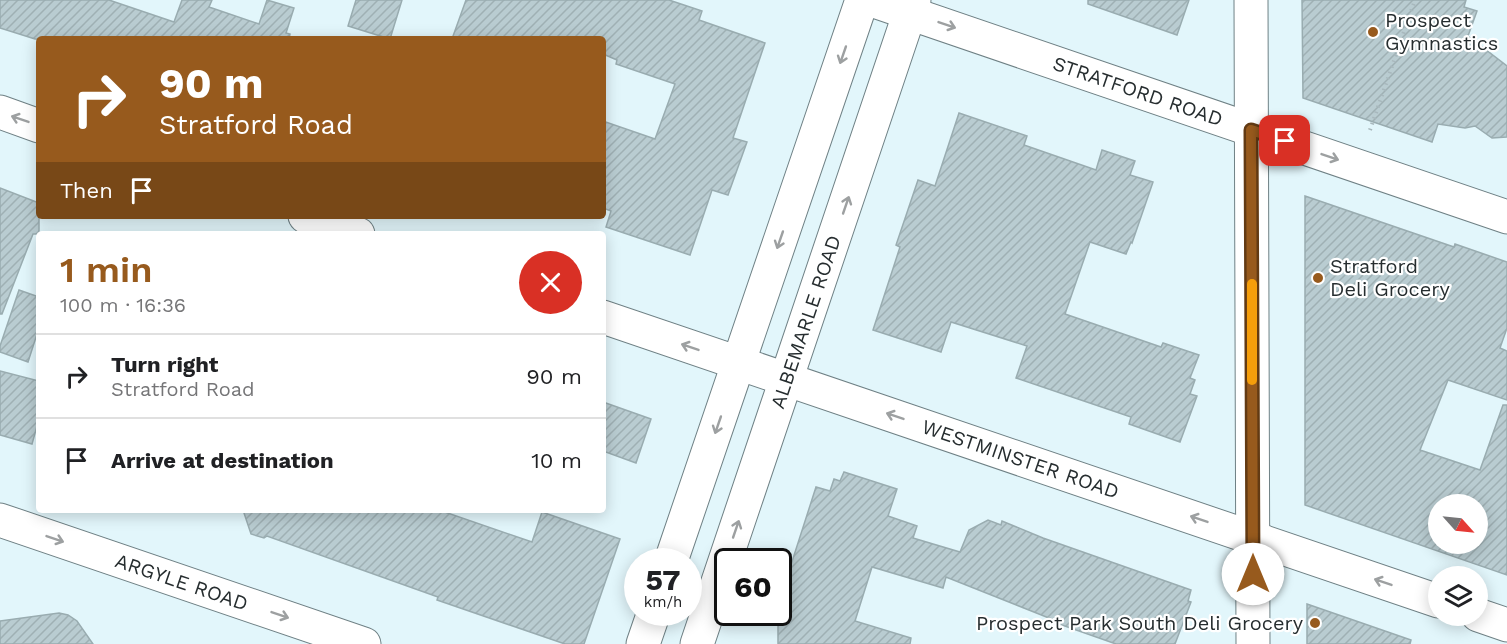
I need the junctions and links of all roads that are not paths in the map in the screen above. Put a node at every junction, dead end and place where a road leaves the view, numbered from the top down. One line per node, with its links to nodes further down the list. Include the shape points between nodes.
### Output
1 (862, 0): 12 (street, one-way to 12)
2 (871, 0): 4 (street, STRATFORD ROAD)
3 (1251, 0): 7 (street)
4 (912, 6): 7 (street, STRATFORD ROAD, one-way to 7); 13 (street, ALBEMARLE ROAD, one-way to 4)
5 (0, 112): 6 (street, one-way to 5)
6 (36, 125)
7 (1251, 130): 8 (street, STRATFORD ROAD, one-way to 8); 15 (street)
8 (1507, 217)
9 (314, 219): 10 (street)
10 (349, 231)
11 (606, 318): 12 (street, WESTMINSTER ROAD, one-way to 11)
12 (739, 363): 13 (street, WESTMINSTER ROAD); 16 (street, one-way to 16)
13 (786, 379): 15 (street, WESTMINSTER ROAD, one-way to 13); 23 (street, ALBEMARLE ROAD, one-way to 13)
14 (0, 520): 21 (street, ARGYLE ROAD, one-way to 21)
15 (1253, 538): 17 (street, WESTMINSTER ROAD, one-way to 15); 24 (street)
16 (675, 548)
17 (1428, 598)
18 (1488, 618): 19 (street)
19 (1507, 625)
20 (649, 626): 22 (street)
21 (364, 644)
22 (643, 644)
23 (698, 644)
24 (1253, 644)

